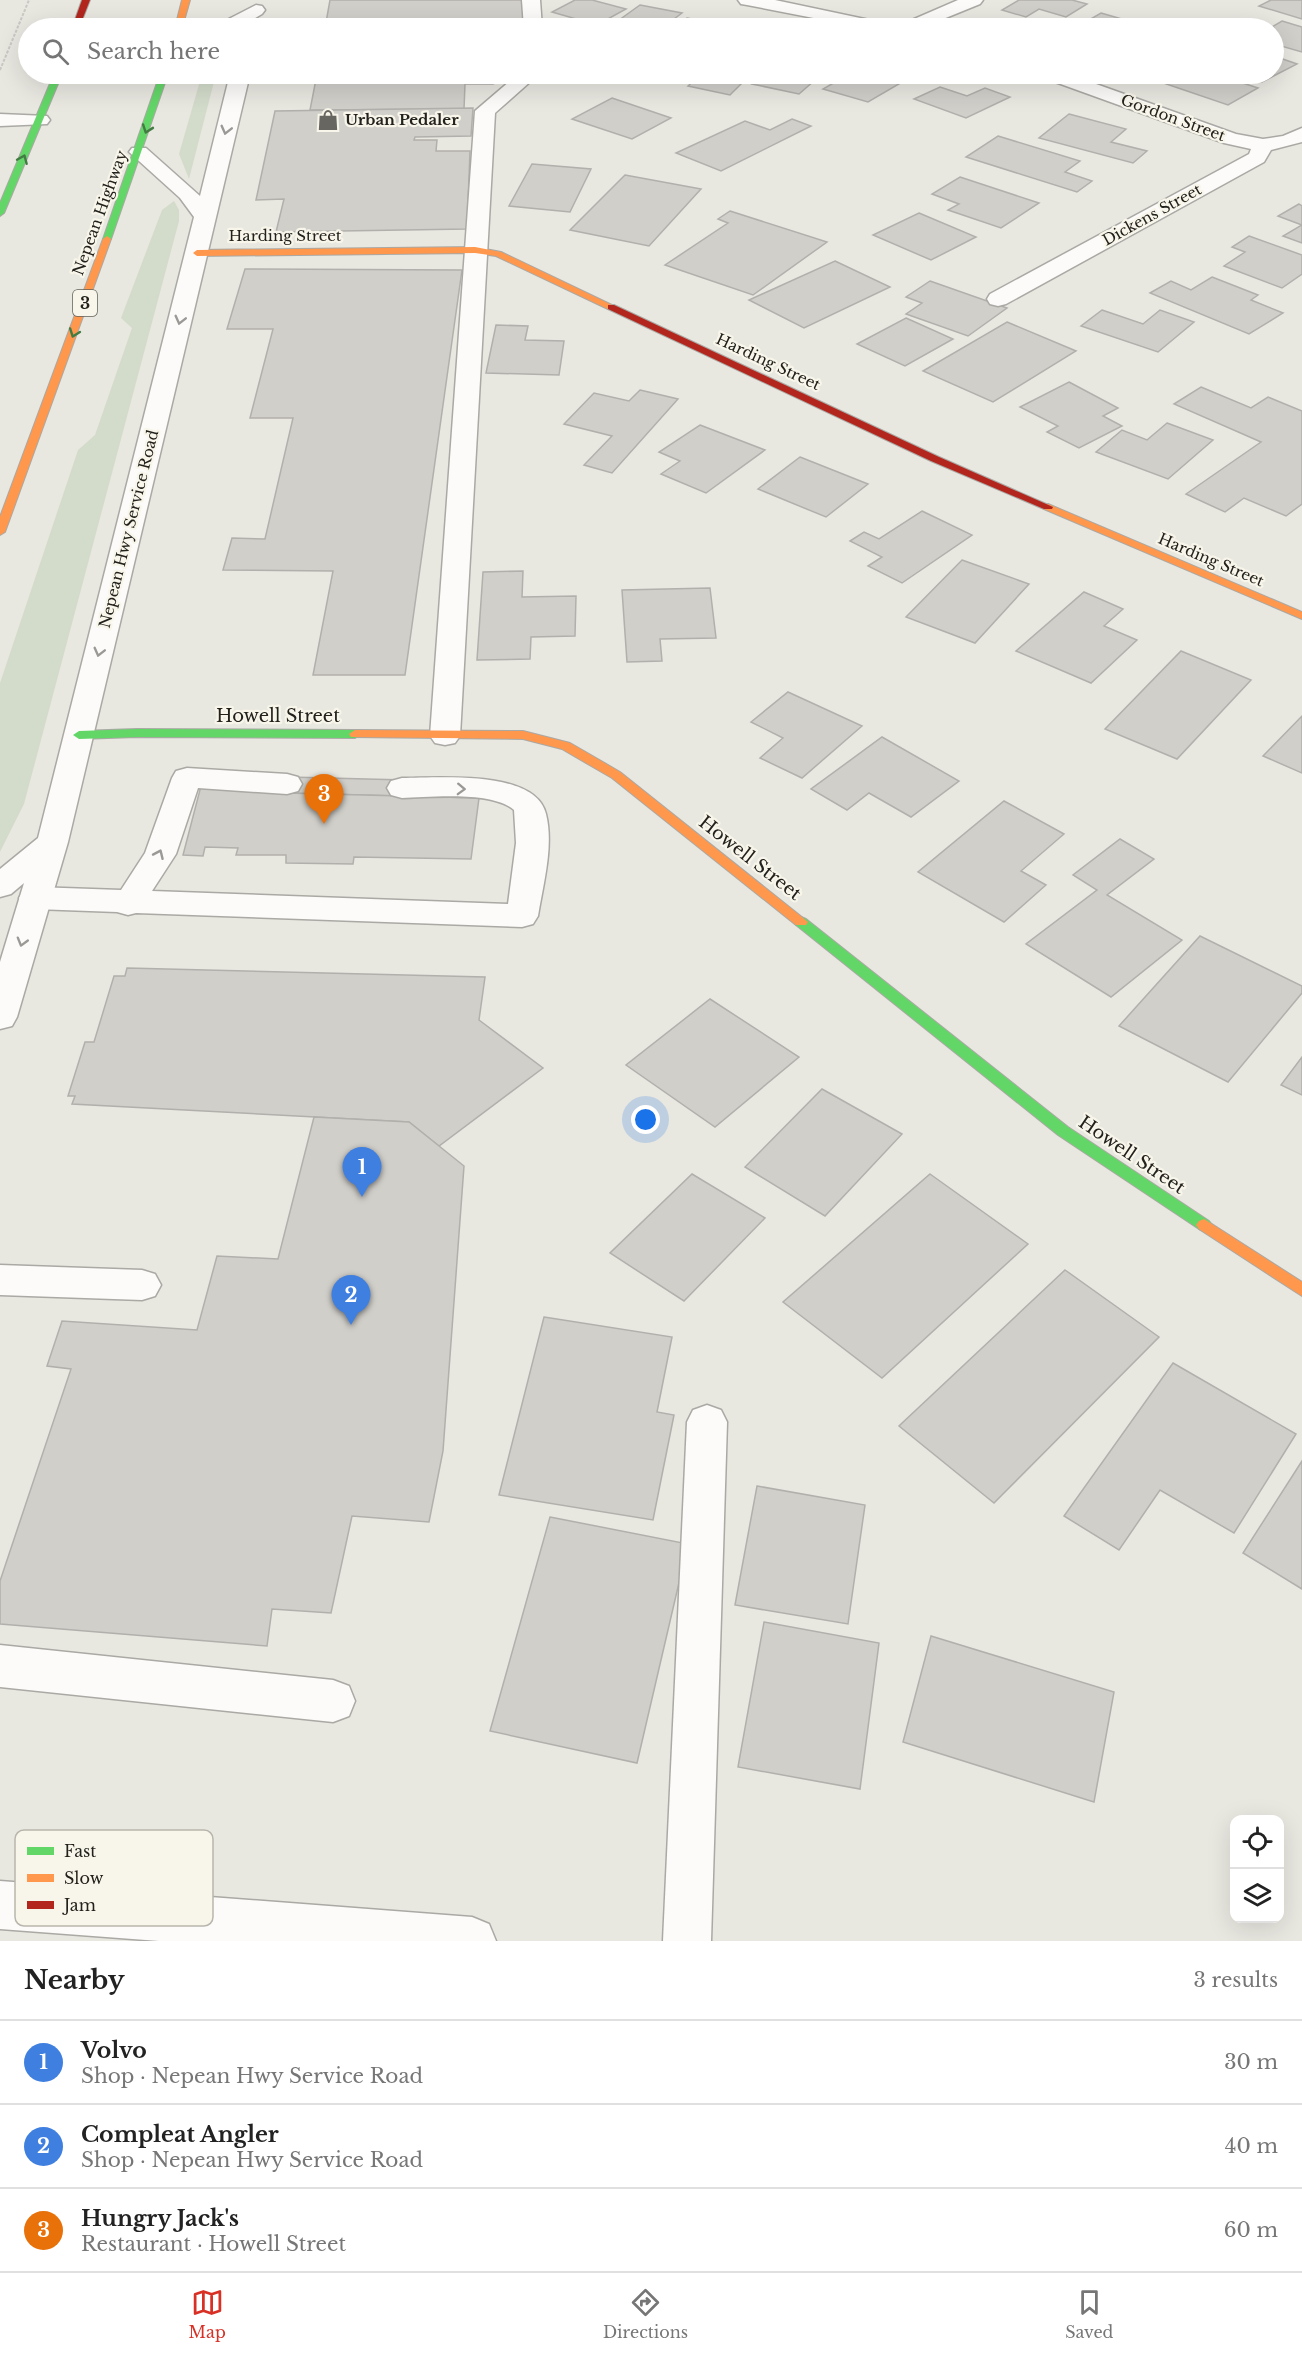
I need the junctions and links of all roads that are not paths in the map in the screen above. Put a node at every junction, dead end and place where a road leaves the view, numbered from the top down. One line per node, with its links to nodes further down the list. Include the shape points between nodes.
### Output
1 (86, 0): 7 (main road)
2 (186, 0): 8 (main road)
3 (531, 0): 10 (street)
4 (747, 0): 11 (street)
5 (974, 0): 12 (street)
6 (257, 5): 9 (street)
7 (79, 18)
8 (181, 18)
9 (239, 18)
10 (532, 18)
11 (840, 18)
12 (930, 18)
13 (54, 84): 19 (main road)
14 (161, 84): 22 (main road, Nepean Highway / 3, one-way to 22)
15 (238, 84): 24 (street, Nepean Hwy Service Road, one-way to 24)
16 (517, 84): 25 (street, via 485,111)
17 (1079, 84): 21 (street, Gordon Street, via 1231,139)
18 (0, 120): 19 (street)
19 (40, 120): 23 (main road, one-way to 19)
20 (1302, 134): 21 (street)
21 (1263, 145): 27 (street, Dickens Street, via 1257,158)
22 (139, 152): 24 (street, via 187,194); 28 (main road, Nepean Highway / 3, one-way to 28)
23 (0, 213)
24 (205, 216): 26 (street, Nepean Hwy Service Road)
25 (475, 250): 26 (main road, Harding Street); 29 (main road, Harding Street, via 498,254 935,459); 31 (street)
26 (197, 253): 30 (street, Nepean Hwy Service Road, one-way to 30)
27 (998, 299)
28 (0, 532)
29 (1302, 616)
30 (80, 735): 31 (main road, Howell Street); 34 (street, Nepean Hwy Service Road)
31 (445, 736): 41 (main road, Howell Street, via 523,735 566,746 616,775 1062,1131)
32 (287, 784): 37 (street, one-way to 32, via 160,854 187,778)
33 (402, 788): 37 (street, one-way to 37, via 489,791 513,795 528,806 532,835 522,916)
34 (52, 842): 35 (street); 36 (street, Nepean Hwy Service Road)
35 (0, 886)
36 (35, 898): 37 (street); 38 (street, Nepean Hwy Service Road, one-way to 38)
37 (128, 904)
38 (0, 1017)
39 (0, 1280): 40 (street)
40 (142, 1285)
41 (1302, 1290)
42 (707, 1422): 49 (street)
43 (0, 1666): 44 (street)
44 (333, 1701)
45 (0, 1905): 46 (street)
46 (15, 1906)
47 (213, 1921): 48 (street)
48 (472, 1941)
49 (687, 1941)

